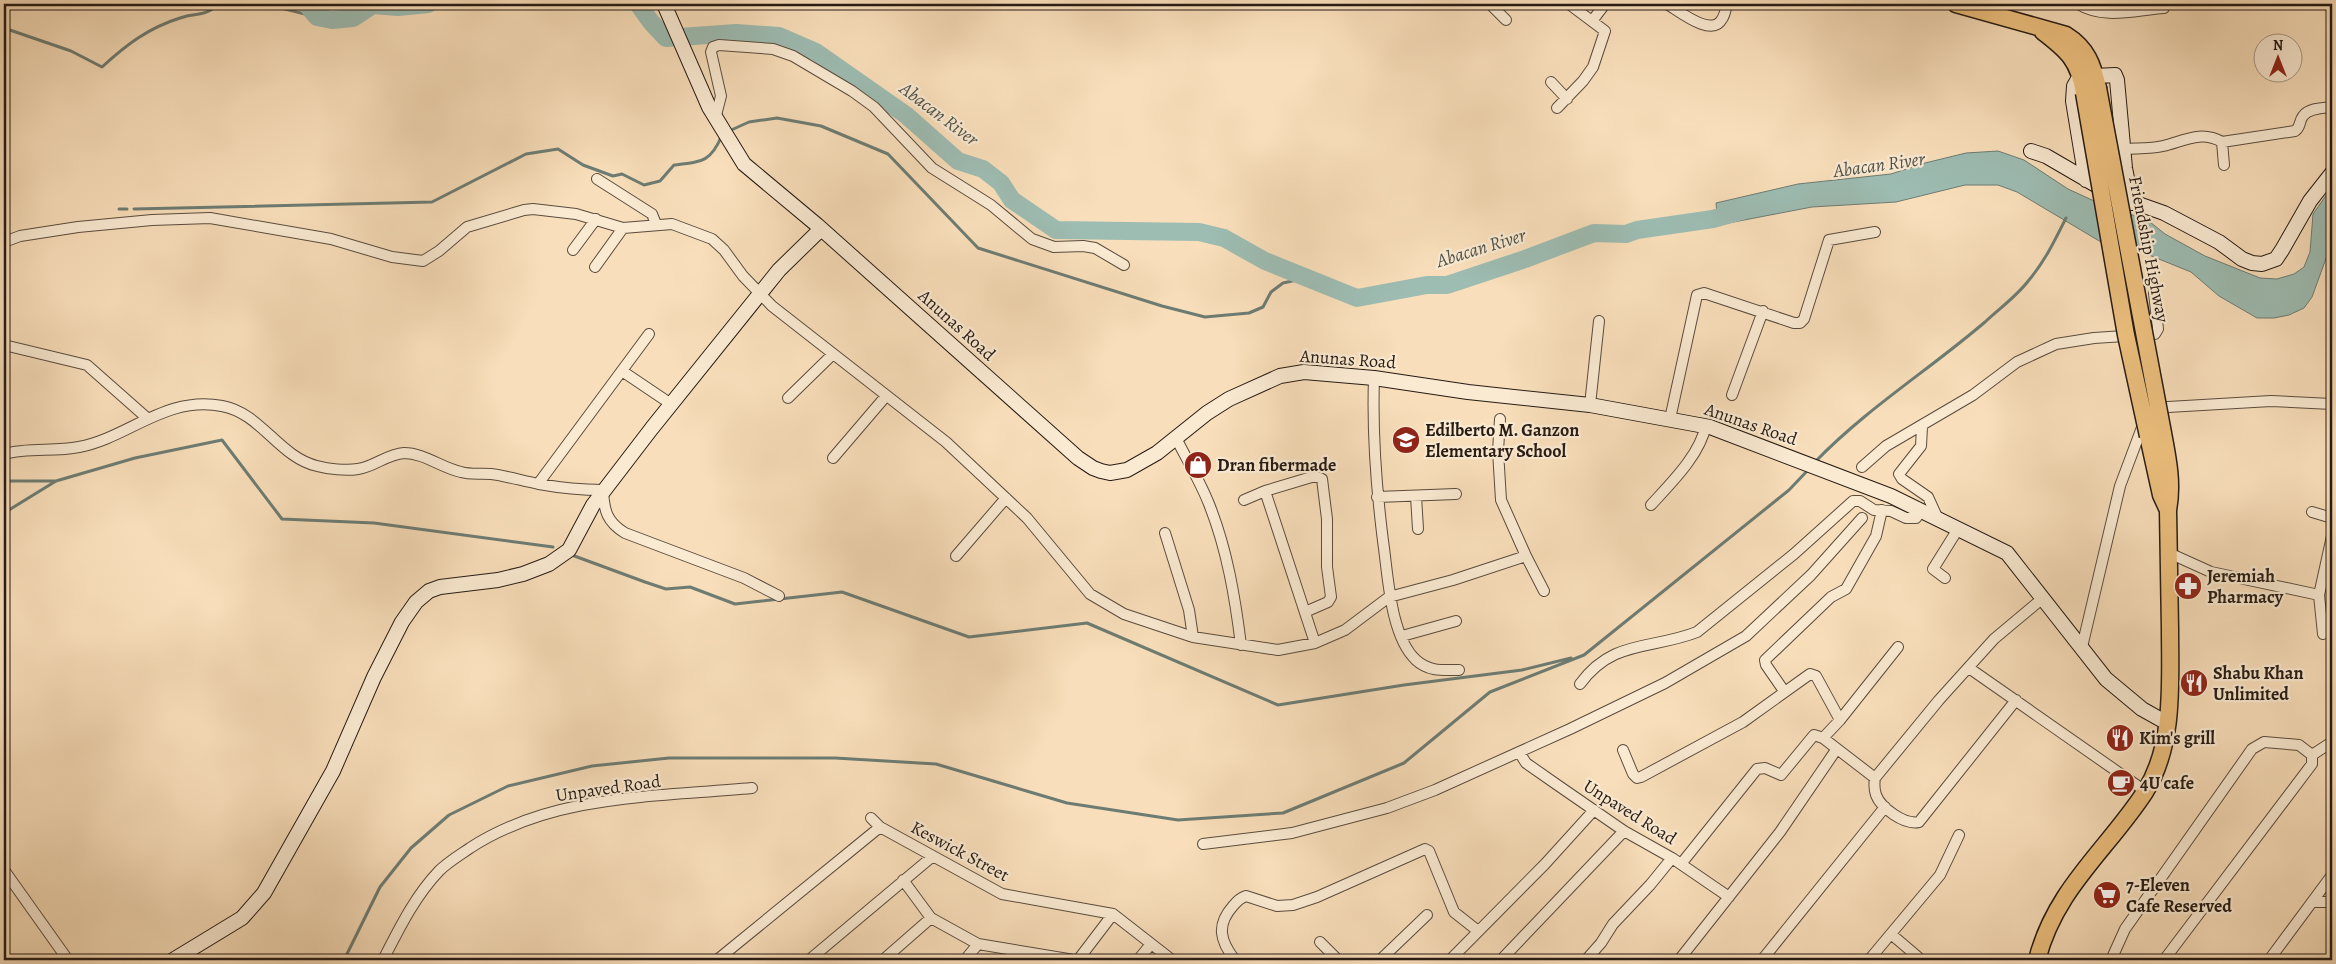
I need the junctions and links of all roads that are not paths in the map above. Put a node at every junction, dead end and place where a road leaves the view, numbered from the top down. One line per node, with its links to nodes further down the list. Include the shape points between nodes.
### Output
1 (1490, 4): 10 (street)
2 (1569, 4): 11 (street)
3 (1605, 4): 11 (street)
4 (1667, 4): 5 (street, via 1709,26 1722,20)
5 (1727, 4)
6 (1956, 4): 13 (main road, Friendship Highway, via 2066,35 2076,41 2092,62)
7 (2078, 4): 9 (street, via 2104,14)
8 (665, 5): 17 (street, Anunas Road)
9 (2164, 8)
10 (1506, 20)
11 (1592, 22): 14 (street, via 1605,32 1592,67)
12 (1551, 82): 14 (street)
13 (2090, 82): 19 (street, via 2115,75); 24 (street, via 2074,86 2073,101); 78 (main road, Friendship Highway, bridge, via 2126,335 2156,434 2162,495 2168,510)
14 (1567, 98): 16 (street)
15 (2332, 107): 18 (street, via 2311,110 2304,115 2299,129 2295,131)
16 (1557, 108)
17 (716, 121): 29 (street, Anunas Road, via 744,164); 33 (street, via 721,96 710,52 713,47 772,50 793,56 874,107 932,168 991,206 1032,239 1054,247 1095,248)
18 (2222, 142): 19 (street, via 2216,137 2187,137 2162,146); 21 (street)
19 (2124, 149): 25 (street)
20 (2031, 151): 24 (street, via 2046,156)
21 (2224, 165)
22 (2332, 172): 25 (street, via 2310,201 2276,258 2262,264 2242,258 2164,213)
23 (597, 179): 27 (street, via 652,214)
24 (2086, 180): 25 (street)
25 (2132, 203)
26 (596, 219): 28 (street); 31 (street, via 559,211 533,209 516,212 467,227 431,258 423,261 392,257 331,239 217,219 182,218 78,227 20,236); 32 (street)
27 (656, 224): 28 (street); 36 (street, via 681,227 712,239)
28 (623, 228): 34 (street)
29 (821, 229): 36 (street); 55 (street, Anunas Road, via 1093,468 1110,473 1127,470)
30 (1875, 232): 37 (street, via 1830,240 1801,323)
31 (4, 242)
32 (573, 250)
33 (1124, 265)
34 (595, 267)
35 (2154, 293): 54 (street, via 2158,329 2155,334 2056,344 2017,362)
36 (760, 294): 41 (street); 47 (street)
37 (1763, 312): 44 (street); 52 (street, via 1704,293 1698,295)
38 (1599, 321): 49 (street)
39 (649, 334): 42 (street)
40 (4, 345): 50 (street, via 87,365)
41 (832, 355): 45 (street); 46 (street)
42 (622, 371): 47 (street); 59 (street)
43 (1374, 378): 49 (street, Anunas Road); 55 (street, Anunas Road, via 1304,372 1280,376 1229,399); 65 (street)
44 (1732, 395)
45 (886, 396): 57 (street); 64 (street, via 946,442)
46 (788, 398)
47 (671, 404): 60 (street)
48 (2332, 404): 94 (street, via 2271,402 2168,407 2152,413 2145,420 2120,486)
49 (1590, 405): 52 (street, Anunas Road)
50 (147, 418): 56 (street, via 87,445); 59 (street, via 174,409 222,406 236,410 254,422 299,460 317,466 358,469 404,453 465,473 491,474)
51 (1500, 419): 80 (street, via 1498,451 1502,500)
52 (1670, 419): 53 (street, Anunas Road)
53 (1708, 426): 67 (street, via 1695,450); 69 (street, Anunas Road)
54 (1922, 427): 58 (street, via 1886,446); 73 (street, via 1921,446 1899,474 1928,496)
55 (1176, 438): 93 (street, via 1217,527 1233,584)
56 (4, 454)
57 (833, 458)
58 (1862, 467)
59 (538, 484): 60 (street, via 574,490)
60 (603, 490): 84 (street, via 604,511 621,530 744,578); 138 (street, via 575,542 560,558 510,578 429,591 416,602 374,677 333,771 264,893 237,921)
61 (1265, 492): 66 (street); 87 (street); 87 (street, via 1316,476 1322,479 1331,597 1328,602)
62 (1456, 494): 63 (street)
63 (1416, 496): 65 (street); 74 (street)
64 (1006, 498): 79 (street); 91 (street, via 1027,518 1090,594 1124,614)
65 (1377, 498): 85 (street)
66 (1244, 500)
67 (1651, 505)
68 (1882, 510): 69 (street, via 1912,518); 98 (street, via 1874,510 1858,500 1851,502 1794,554 1697,632 1678,640 1654,642 1609,656); 99 (street, via 1876,536 1846,589 1830,597 1764,660)
69 (1921, 511): 73 (street, Anunas Road)
70 (2312, 512): 72 (street)
71 (1862, 518): 107 (street, via 1811,575 1746,636 1665,683)
72 (2332, 518)
73 (1938, 519): 75 (street, Anunas Road)
74 (1418, 529)
75 (1958, 529): 81 (street, via 1934,569); 86 (street, Anunas Road, via 2007,553)
76 (1165, 533): 91 (street, via 1189,610)
77 (2332, 536): 83 (street)
78 (2169, 553): 83 (street, via 2212,572); 102 (main road, Friendship Highway)
79 (956, 556)
80 (1526, 556): 82 (street); 85 (street)
81 (1945, 578)
82 (1544, 591)
83 (2319, 595): 89 (street)
84 (779, 596)
85 (1389, 597): 90 (street); 92 (street, via 1345,630)
86 (2043, 598): 94 (street, Anunas Road); 96 (street, via 1994,639)
87 (1305, 612): 92 (street)
88 (1456, 621): 90 (street)
89 (2323, 634)
90 (1402, 636): 97 (street, via 1407,648 1424,666 1435,670)
91 (1193, 637): 93 (street)
92 (1314, 643): 93 (street, via 1278,650)
93 (1241, 645)
94 (2082, 646): 102 (street, Anunas Road, via 2106,679 2142,710)
95 (1898, 647): 101 (street)
96 (1969, 668): 100 (street); 109 (street)
97 (1459, 670)
98 (1580, 684)
99 (1784, 692): 101 (street, via 1804,677 1816,676); 105 (street, via 1743,722 1641,777 1633,774)
100 (2016, 700): 111 (street); 112 (street, via 1919,822 1908,823)
101 (1840, 720): 103 (street)
102 (2167, 723): 111 (main road, Friendship Highway, via 2161,757)
103 (1823, 738): 106 (street); 121 (street, via 1811,738 1781,775 1765,768 1757,769)
104 (2332, 742): 108 (street)
105 (1622, 750)
106 (1836, 750): 109 (street); 125 (street, via 1780,832)
107 (1519, 752): 113 (street, Unpaved Road, via 1526,763); 118 (street, via 1387,808 1292,833)
108 (2312, 755): 159 (street, via 2299,744 2288,742 2264,742 2252,749 2125,929); 160 (street, via 2312,764)
109 (1875, 778): 112 (street, via 1874,790)
110 (752, 788): 139 (street, Unpaved Road, via 594,802 512,824 487,837 440,870 422,891)
111 (2145, 791): 158 (main road, Friendship Highway, via 2065,895)
112 (1885, 807): 155 (street)
113 (1594, 810): 116 (street, Unpaved Road); 131 (street)
114 (871, 818): 115 (street, Keswick Street)
115 (880, 827): 119 (street, Keswick Street); 140 (street)
116 (1624, 831): 120 (street, Unpaved Road); 152 (street)
117 (1959, 835): 132 (street, via 1940,875)
118 (1203, 844)
119 (933, 856): 124 (street); 128 (street, Keswick Street, via 1002,894)
120 (1672, 858): 121 (street, Unpaved Road); 153 (street, via 1613,924)
121 (1681, 864): 125 (street, Unpaved Road)
122 (4, 870): 137 (street)
123 (2332, 875): 126 (street)
124 (903, 880): 130 (street); 141 (street)
125 (1729, 897): 154 (street)
126 (2312, 902): 127 (street); 161 (street)
127 (2332, 902)
128 (1113, 914): 135 (street, Keswick Street); 145 (street)
129 (1427, 915): 150 (street)
130 (931, 918): 134 (street); 142 (street)
131 (1478, 931): 148 (street, via 1454,912 1429,851 1425,849 1293,905 1277,906 1242,897 1229,910 1221,927 1222,939); 151 (street)
132 (1891, 934): 156 (street); 157 (street)
133 (1320, 942): 149 (street)
134 (978, 944): 136 (street); 143 (street)
135 (1151, 944): 146 (street); 147 (street, Keswick Street)
136 (1024, 956): 144 (street)
137 (68, 960)
138 (173, 960)
139 (383, 960)
140 (717, 960)
141 (809, 960)
142 (883, 960)
143 (966, 960)
144 (1074, 960)
145 (1078, 960)
146 (1138, 960)
147 (1172, 960)
148 (1235, 960)
149 (1338, 960)
150 (1380, 960)
151 (1450, 960)
152 (1501, 960)
153 (1586, 960)
154 (1679, 960)
155 (1762, 960)
156 (1869, 960)
157 (1919, 960)
158 (2037, 960)
159 (2111, 960)
160 (2164, 960)
161 (2269, 960)

